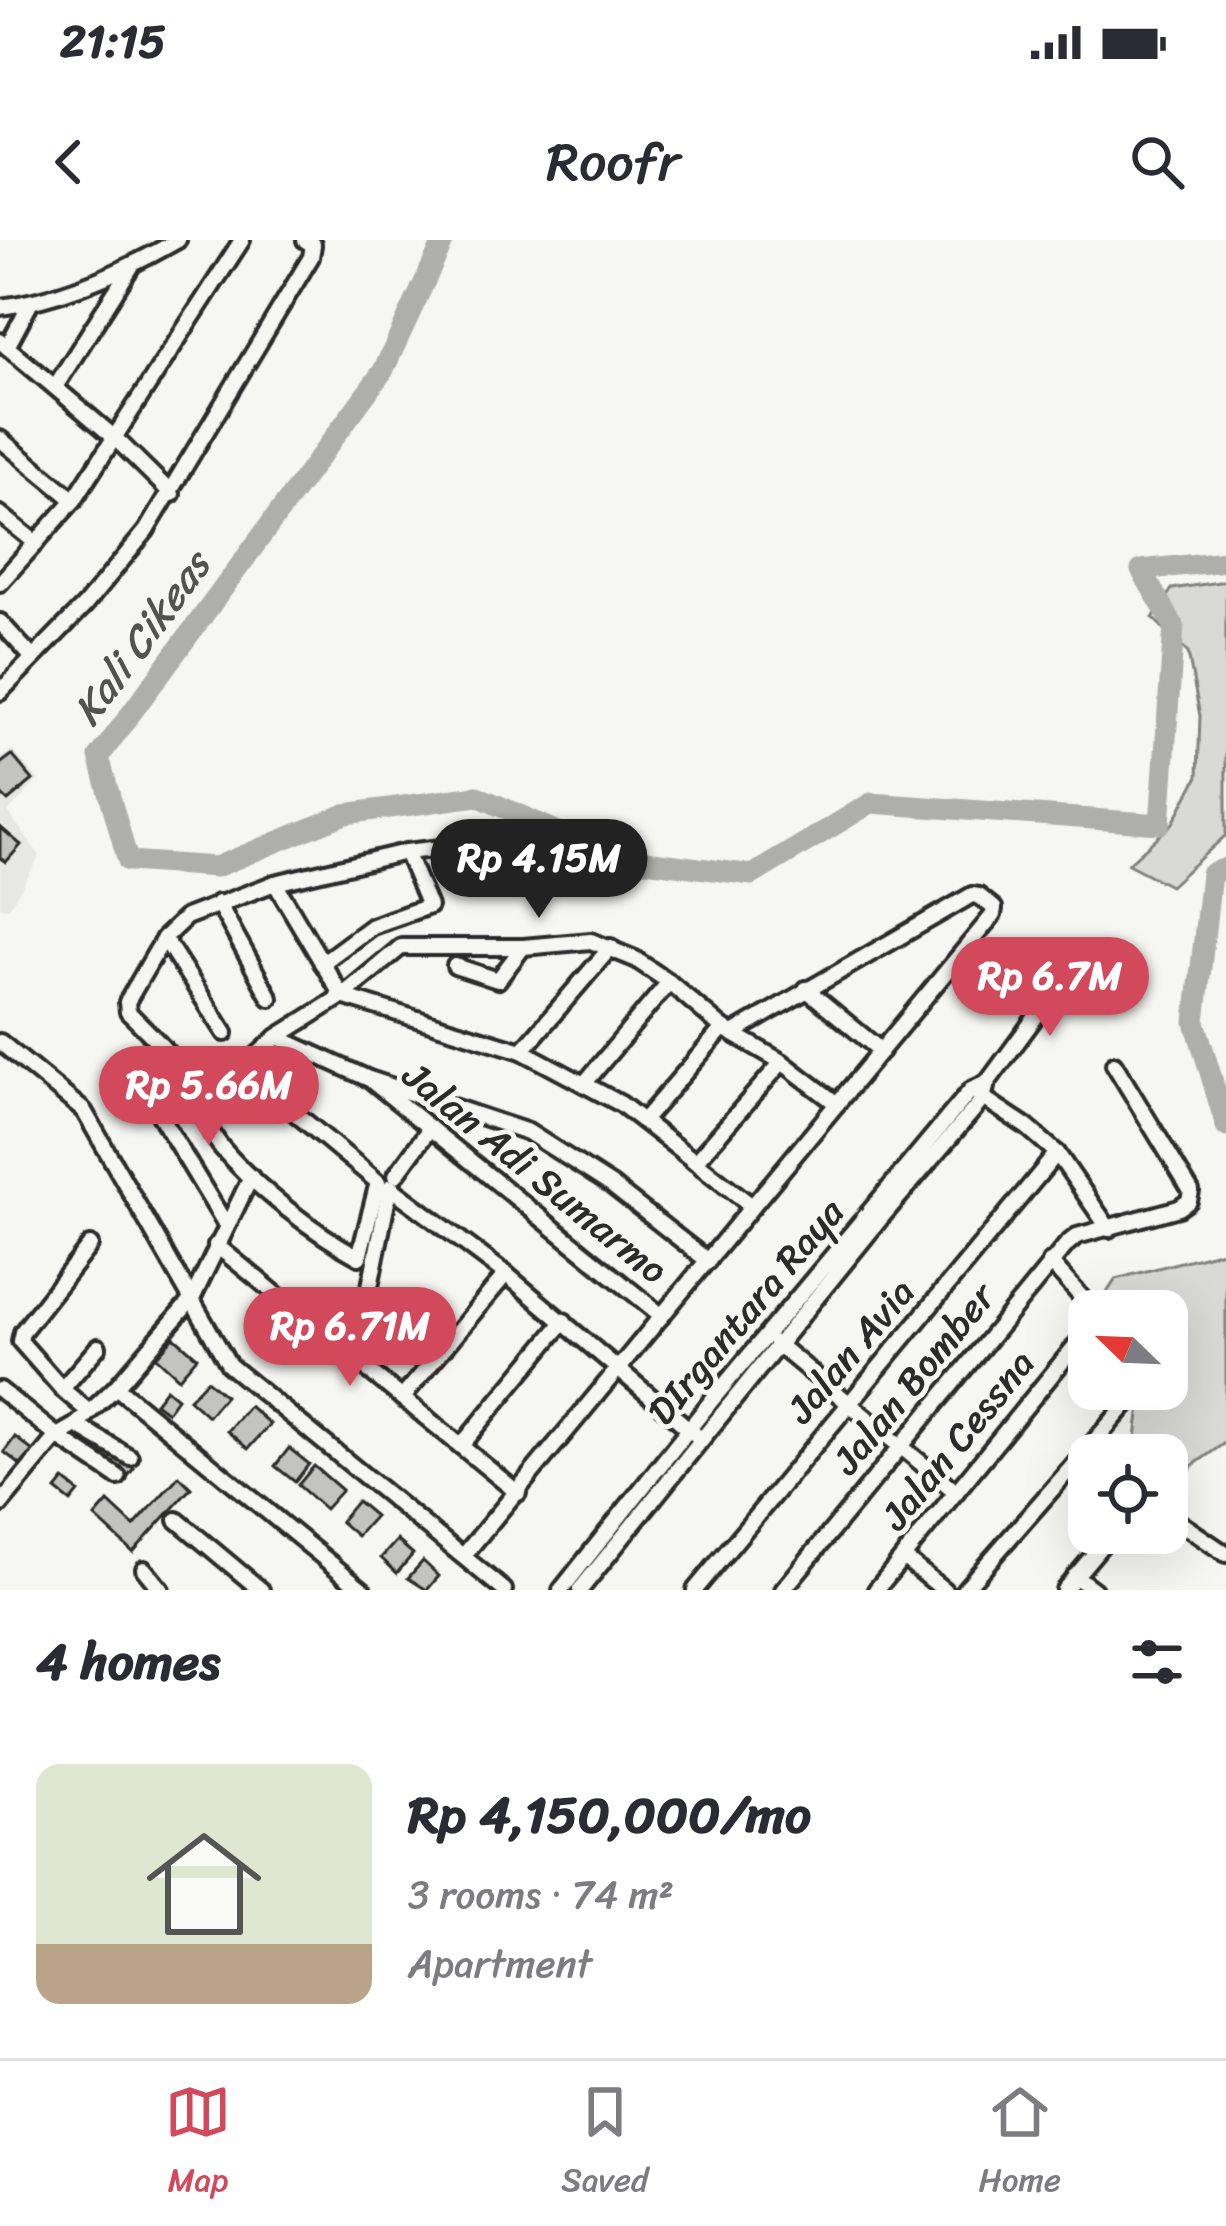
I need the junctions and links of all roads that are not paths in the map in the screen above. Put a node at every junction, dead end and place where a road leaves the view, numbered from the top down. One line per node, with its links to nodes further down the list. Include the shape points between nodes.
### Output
1 (178, 240): 4 (street)
2 (242, 240): 9 (street)
3 (305, 240): 11 (street, via 311,257)
4 (131, 267): 5 (street); 8 (street)
5 (30, 304): 6 (street); 7 (street)
6 (0, 308)
7 (3, 344): 8 (street)
8 (56, 387): 9 (street)
9 (115, 438): 11 (street); 12 (street)
10 (0, 440): 12 (street)
11 (172, 494): 17 (street, via 125,558)
12 (74, 500): 14 (street)
13 (0, 514): 14 (street)
14 (36, 543): 15 (street)
15 (0, 584)
16 (0, 622): 17 (street)
17 (32, 657): 18 (street)
18 (0, 692)
19 (478, 844): 20 (street)
20 (406, 852): 21 (street); 26 (street, via 429,906 372,926)
21 (275, 883): 22 (street); 26 (street)
22 (218, 903): 23 (street); 32 (street)
23 (164, 938): 34 (street); 53 (street, via 128,1012 185,1076 208,1128)
24 (523, 947): 25 (street); 28 (street, via 498,980); 31 (street, via 401,947)
25 (611, 947): 29 (street); 37 (street)
26 (322, 963): 31 (street)
27 (1073, 965): 45 (street, DIrgantara Raya)
28 (455, 966)
29 (669, 982): 33 (street); 44 (street)
30 (806, 989): 33 (street); 38 (street); 38 (street, via 972,896 994,908)
31 (342, 996): 35 (street); 37 (street)
32 (270, 998)
33 (729, 1030): 39 (street); 48 (street)
34 (225, 1034)
35 (277, 1037): 41 (street); 42 (street)
36 (1, 1046): 63 (street, via 84,1111)
37 (523, 1051): 44 (street)
38 (881, 1051): 47 (street)
39 (782, 1062): 47 (street); 51 (street)
40 (1114, 1064): 56 (street, Jalan Bomber, via 1190,1198 1184,1207)
41 (242, 1069): 43 (street); 53 (street, via 377,1182 359,1257)
42 (369, 1078): 49 (street, Jalan Adi Sumarmo); 59 (street, via 528,1132)
43 (220, 1083)
44 (584, 1084): 48 (street)
45 (980, 1090): 50 (street); 66 (street, DIrgantara Raya)
46 (149, 1097): 55 (street)
47 (837, 1104): 54 (street)
48 (643, 1121): 51 (street)
49 (430, 1128): 52 (street); 64 (street, Jalan Adi Sumarmo)
50 (1057, 1153): 56 (street); 75 (street, Jalan Avia)
51 (695, 1162): 54 (street)
52 (396, 1174)
53 (251, 1177): 55 (street)
54 (752, 1206): 59 (street)
55 (226, 1225): 58 (street)
56 (1109, 1229): 60 (street, Jalan Bomber, via 1077,1236)
57 (90, 1245): 72 (street, via 20,1340)
58 (216, 1245): 63 (street); 69 (street)
59 (708, 1261): 64 (street)
60 (1050, 1262): 62 (street); 81 (street, Jalan Bomber)
61 (506, 1274): 65 (street); 69 (street, via 391,1187); 74 (street)
62 (1075, 1290)
63 (191, 1299): 71 (street); 94 (street, via 229,1365)
64 (662, 1316): 70 (street)
65 (564, 1321): 70 (street); 82 (street)
66 (773, 1341): 75 (street); 79 (street, DIrgantara Raya)
67 (98, 1347): 72 (street)
68 (1068, 1355): 85 (street, Jalan Cessna)
69 (355, 1361): 74 (street)
70 (618, 1370): 79 (street); 86 (street)
71 (116, 1387): 77 (street); 100 (street)
72 (62, 1389): 77 (street)
73 (0, 1390): 80 (street)
74 (402, 1398): 82 (street)
75 (849, 1401): 81 (street); 104 (street, Jalan Avia)
76 (1122, 1410): 108 (street)
77 (89, 1412): 78 (street)
78 (76, 1425): 80 (street); 83 (street)
79 (696, 1434): 87 (street, DIrgantara Raya); 89 (street, DIrgantara Raya)
80 (57, 1436): 84 (street); 88 (street)
81 (902, 1444): 85 (street); 105 (street, Jalan Bomber)
82 (461, 1446): 86 (street)
83 (130, 1457)
84 (118, 1477)
85 (956, 1492): 95 (street, Jalan Cessna)
86 (518, 1493): 94 (street)
87 (633, 1498): 89 (street); 102 (street, DIrgantara Raya)
88 (0, 1505)
89 (646, 1508): 103 (street, DIrgantara Raya)
90 (177, 1520): 98 (street)
91 (1188, 1528): 92 (street)
92 (1226, 1553)
93 (1094, 1554): 97 (street)
94 (464, 1555): 101 (street)
95 (903, 1557): 106 (street, Jalan Cessna); 107 (street)
96 (144, 1569): 99 (street)
97 (1076, 1576): 109 (street); 110 (street)
98 (251, 1587)
99 (161, 1590)
100 (363, 1590)
101 (504, 1590)
102 (561, 1590)
103 (580, 1590)
104 (695, 1590)
105 (783, 1590)
106 (876, 1590)
107 (944, 1590)
108 (964, 1590)
109 (1064, 1590)
110 (1094, 1590)

